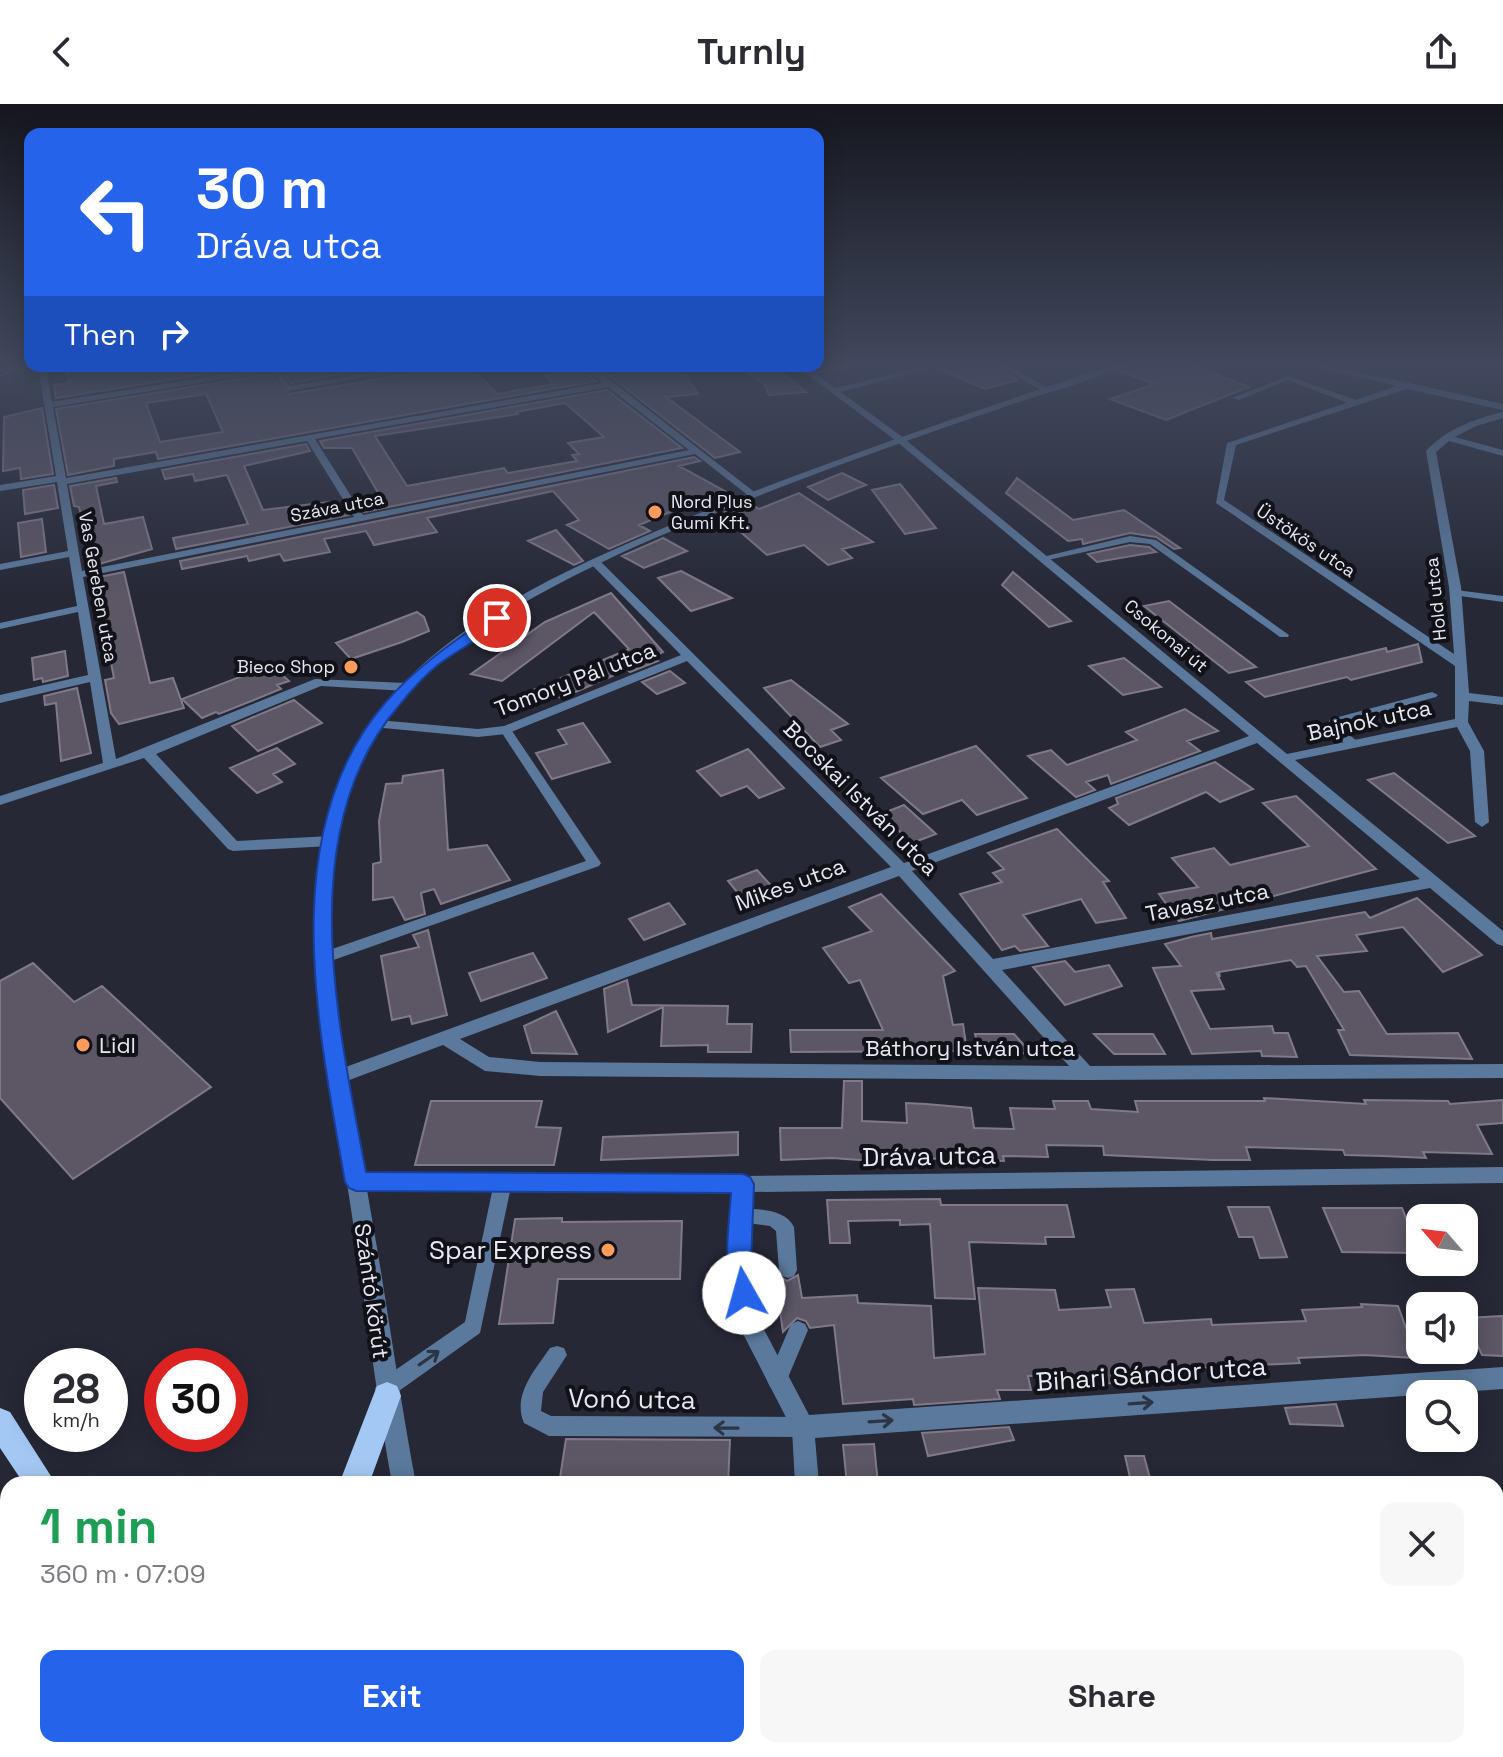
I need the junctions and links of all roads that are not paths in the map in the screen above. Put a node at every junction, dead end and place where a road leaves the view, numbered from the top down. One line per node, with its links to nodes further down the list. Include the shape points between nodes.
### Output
1 (54, 442): 12 (street, Vas Gereben utca)
2 (285, 442): 12 (street)
3 (313, 442): 15 (street)
4 (684, 442): 10 (street)
5 (887, 442): 14 (street, Szántó körút)
6 (903, 442): 17 (street, Csokonai út)
7 (1235, 442): 27 (street, Üstökös utca, via 1219,501)
8 (1440, 442): 21 (street, Hold utca, via 1431,451)
9 (1464, 442): 11 (street)
10 (696, 451): 14 (street); 15 (street, Száva utca)
11 (1503, 453)
12 (61, 480): 13 (street); 16 (street, Vas Gereben utca)
13 (0, 488)
14 (752, 494): 18 (street, Szántó körút)
15 (360, 518): 20 (street, Száva utca)
16 (74, 553): 19 (street); 20 (street, Vas Gereben utca)
17 (1043, 558): 25 (lane, via 1130,539 1153,542); 37 (street, Csokonai út)
18 (595, 562): 26 (street, Bocskai István utca); 29 (street, Szántó körút, via 472,632)
19 (0, 567)
20 (78, 575): 23 (street, Vas Gereben utca)
21 (1456, 593): 22 (lane); 27 (street, Hold utca)
22 (1503, 599)
23 (83, 608): 24 (street); 28 (street, Vas Gereben utca)
24 (0, 626)
25 (1284, 635)
26 (688, 656): 36 (street, Tomory Pál utca); 45 (street, Bocskai István utca)
27 (1460, 664): 31 (street, Hold utca)
28 (95, 677): 32 (street); 41 (street, Vas Gereben utca)
29 (406, 687): 35 (street, Szántó körút); 39 (street, via 319,682)
30 (1432, 695): 38 (lane, via 1335,721)
31 (1463, 696): 33 (street); 34 (street, Hold utca)
32 (0, 699)
33 (1503, 701)
34 (1461, 722): 38 (street, Bajnok utca); 43 (street, Hold utca, via 1477,751)
35 (378, 724): 36 (street, Tomory Pál utca, via 478,733); 44 (street, Szántó körút, via 353,768)
36 (506, 730): 48 (lane, via 594,863)
37 (1260, 737): 40 (street, Csokonai út); 45 (street, Mikes utca)
38 (1354, 744): 40 (street, Bajnok utca)
39 (147, 753): 41 (street); 44 (street, via 233,846)
40 (1285, 758): 46 (street, Csokonai út)
41 (110, 765): 42 (street)
42 (0, 801)
43 (1482, 822)
44 (331, 841): 48 (street, Szántó körút, via 321,920)
45 (902, 869): 49 (street, Bocskai István utca); 50 (street, Mikes utca)
46 (1433, 882): 47 (street, Csokonai út); 49 (street, Tavasz utca)
47 (1503, 940)
48 (323, 958): 53 (street, Szántó körút, via 326,1014)
49 (990, 966): 52 (street, Bocskai István utca)
50 (445, 1038): 52 (street, Báthory István utca, via 485,1064 540,1069); 53 (street, Mikes utca)
51 (1503, 1071): 52 (street, Báthory István utca)
52 (1086, 1073)
53 (338, 1077): 55 (street, Szántó körút)
54 (1503, 1175): 57 (street, Dráva utca)
55 (356, 1182): 56 (street, Dráva utca); 64 (street, Szántó körút)
56 (503, 1182): 57 (street, Dráva utca); 64 (lane, one-way to 56, via 473,1327)
57 (743, 1184): 58 (street)
58 (740, 1216): 59 (lane, via 773,1219 785,1227); 63 (street, via 739,1263 749,1324)
59 (788, 1270)
60 (798, 1330): 63 (lane)
61 (557, 1355): 66 (lane, Vonó utca, one-way to 61, via 549,1426 531,1416 533,1389)
62 (1503, 1378): 66 (street, Bihari Sándor utca, one-way to 62)
63 (777, 1380): 66 (street)
64 (386, 1392): 68 (main road); 69 (street, Szántó körút)
65 (0, 1422): 67 (main road)
66 (803, 1427): 70 (street)
67 (36, 1476)
68 (357, 1476)
69 (402, 1476)
70 (806, 1476)

